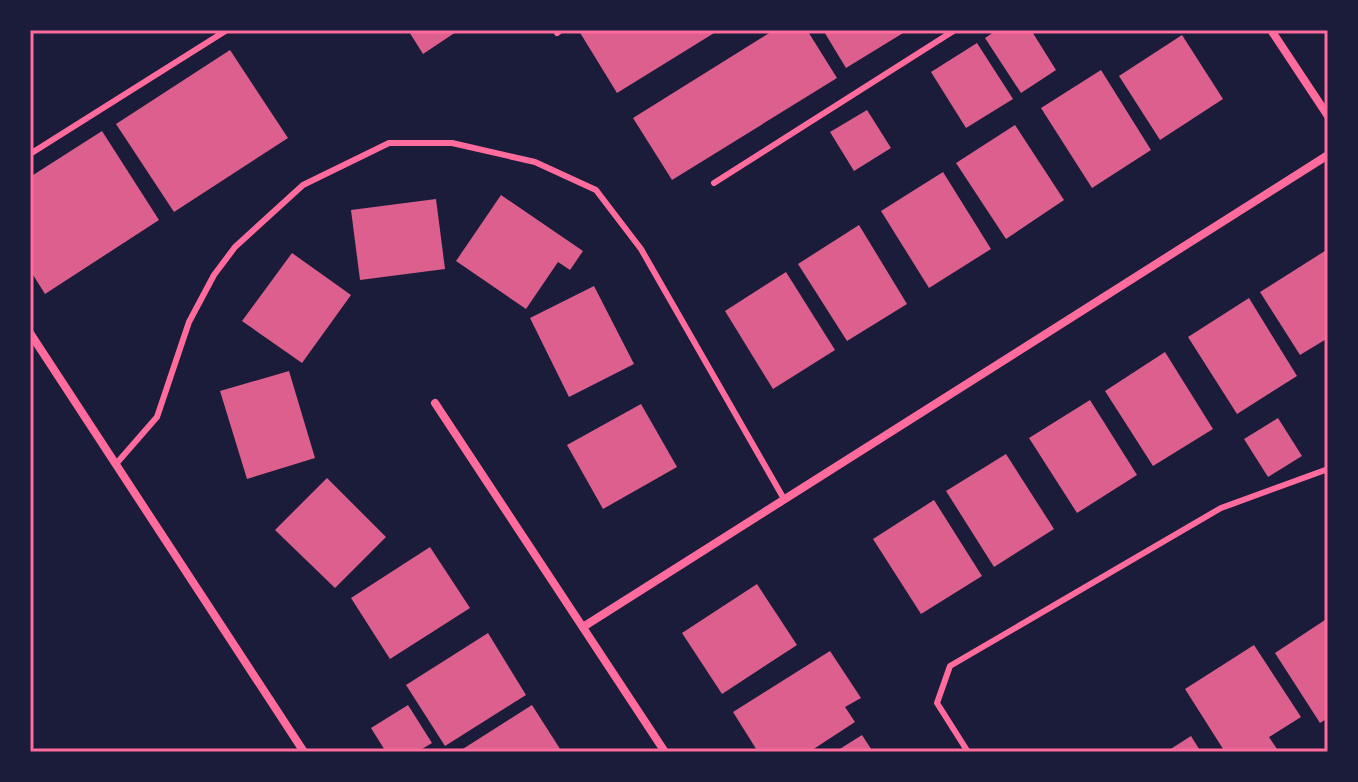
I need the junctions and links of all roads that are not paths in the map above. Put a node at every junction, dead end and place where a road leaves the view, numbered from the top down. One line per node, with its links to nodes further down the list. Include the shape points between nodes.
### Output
1 (227, 30): 5 (lane)
2 (955, 30): 7 (lane)
3 (1271, 30): 4 (street)
4 (1328, 116)
5 (30, 154)
6 (1328, 155): 12 (street)
7 (714, 183)
8 (30, 333): 10 (street)
9 (435, 403): 13 (street)
10 (116, 464): 12 (lane, via 157,417 189,322 235,247 303,185 389,143 452,143 535,162 596,190 641,249); 14 (street)
11 (1328, 469): 16 (lane, via 1221,508 950,666 937,703)
12 (784, 499): 13 (street)
13 (583, 627): 15 (street)
14 (304, 752)
15 (665, 752)
16 (968, 752)

